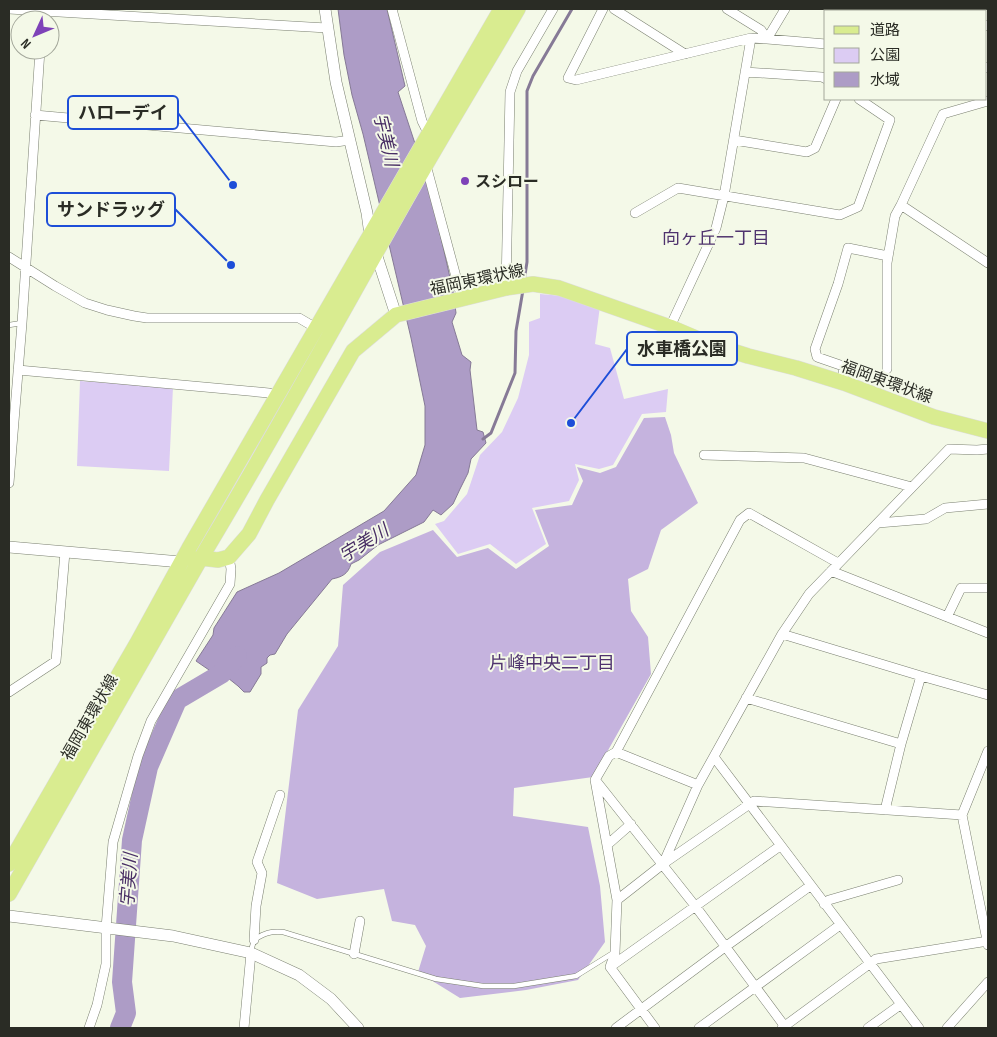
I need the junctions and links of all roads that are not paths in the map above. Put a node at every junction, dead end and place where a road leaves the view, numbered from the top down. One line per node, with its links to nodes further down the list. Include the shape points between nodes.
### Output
1 (166, 9): 12 (street)
2 (325, 9): 13 (street)
3 (392, 9): 25 (street)
4 (501, 9): 25 (main road)
5 (518, 9): 28 (main road)
6 (553, 9): 38 (street, via 518,71 510,92)
7 (603, 9): 17 (street, via 568,78 576,80)
8 (614, 9): 17 (street)
9 (727, 9): 15 (street, via 761,30)
10 (785, 9): 15 (street)
11 (60, 14): 12 (street)
12 (166, 19): 13 (street)
13 (327, 28): 26 (street)
14 (751, 38): 15 (street); 17 (street); 19 (street)
15 (767, 38): 16 (street)
16 (824, 44)
17 (685, 54)
18 (39, 60): 24 (street)
19 (745, 72): 20 (street); 27 (street)
20 (824, 78)
21 (836, 100): 27 (street, via 815,148 807,152)
22 (860, 100): 29 (street, via 890,120 858,207 840,215)
23 (988, 101): 30 (street, via 943,114)
24 (35, 115): 26 (street, via 336,142); 37 (street)
25 (428, 133): 32 (main road, 福岡東環状線)
26 (350, 140): 32 (street)
27 (734, 140): 29 (street)
28 (423, 169): 33 (main road, 福岡東環状線); 39 (street)
29 (724, 196): 31 (street, via 678,188); 43 (street, via 716,228)
30 (901, 205): 34 (street, via 895,216); 36 (street)
31 (635, 213)
32 (371, 233): 33 (street); 44 (main road, 福岡東環状線)
33 (377, 251): 40 (street); 60 (main road, 福岡東環状線)
34 (888, 256): 45 (street); 47 (street, via 848,248 815,349 817,357 842,366)
35 (9, 257): 37 (street)
36 (988, 263)
37 (26, 268): 41 (street); 44 (street, via 85,303 134,316 299,318)
38 (509, 288): 39 (main road, 福岡東環状線); 43 (main road, 福岡東環状線, via 533,284 559,288)
39 (459, 300): 40 (main road, 福岡東環状線)
40 (400, 314): 59 (main road, 福岡東環状線, via 354,351 249,534)
41 (22, 323): 42 (lane); 46 (street)
42 (9, 325)
43 (670, 326): 47 (main road, 福岡東環状線, via 710,344)
44 (316, 328): 48 (main road, 福岡東環状線)
45 (887, 369)
46 (18, 370): 48 (street); 50 (street)
47 (844, 383): 49 (main road, 福岡東環状線, via 934,417)
48 (277, 396): 61 (main road, 福岡東環状線)
49 (988, 431)
50 (10, 433): 53 (street)
51 (988, 449): 54 (street, via 949,449)
52 (704, 455): 54 (street, via 804,458)
53 (9, 483)
54 (912, 487): 56 (street)
55 (988, 504): 56 (street, via 945,508 926,519)
56 (878, 523): 62 (street)
57 (9, 547): 58 (street)
58 (65, 552): 61 (street); 69 (street, via 56,661)
59 (229, 557): 60 (main road, via 218,560); 96 (street, via 230,584 152,721 138,756 113,842)
60 (201, 558): 61 (main road); 89 (main road, 福岡東環状線)
61 (181, 562): 85 (main road, 福岡東環状線)
62 (838, 563): 63 (street); 74 (street, via 749,514 740,520)
63 (831, 571): 65 (street); 67 (street, via 809,594)
64 (988, 588): 65 (street, via 961,588)
65 (947, 617): 66 (street)
66 (988, 633)
67 (782, 634): 68 (street); 71 (street)
68 (921, 676): 70 (street); 72 (street)
69 (9, 692)
70 (988, 695)
71 (746, 698): 72 (street); 75 (street)
72 (902, 744): 80 (street)
73 (988, 751): 81 (street)
74 (616, 752): 76 (street, via 609,756); 77 (street)
75 (714, 757): 77 (street); 79 (street)
76 (595, 780): 82 (street); 83 (street)
77 (698, 785): 86 (street)
78 (280, 794): 97 (street, via 257,862 262,872)
79 (749, 804): 80 (street, via 754,801); 84 (street); 86 (street)
80 (885, 810): 81 (street)
81 (962, 815): 98 (street)
82 (631, 824): 83 (street); 86 (street)
83 (607, 845): 90 (street)
84 (780, 846): 88 (street); 92 (street)
85 (9, 864)
86 (662, 864): 90 (street); 92 (street)
87 (898, 880): 91 (street)
88 (810, 886): 91 (street); 99 (street)
89 (9, 894)
90 (617, 900): 101 (street)
91 (824, 904): 95 (street)
92 (696, 907): 99 (street); 104 (street)
93 (9, 916): 96 (street)
94 (360, 921): 102 (street)
95 (840, 925): 103 (street); 106 (street)
96 (106, 928): 100 (street, via 173,936); 109 (street, via 106,964)
97 (254, 940): 100 (lane); 102 (lane, via 272,931 283,932)
98 (988, 943): 103 (street, via 876,959)
99 (724, 947): 106 (street); 108 (street)
100 (251, 952): 110 (street); 111 (street, via 299,975 330,999)
101 (614, 953): 102 (lane, via 576,976 514,986 483,986 436,979); 104 (street)
102 (354, 954)
103 (870, 963): 107 (street); 115 (street)
104 (610, 967): 108 (street)
105 (988, 982): 118 (street)
106 (754, 986): 114 (street); 115 (street)
107 (900, 1005): 116 (street); 117 (street)
108 (641, 1009): 112 (street); 113 (street)
109 (89, 1028)
110 (244, 1028)
111 (358, 1028)
112 (616, 1028)
113 (655, 1028)
114 (699, 1028)
115 (784, 1028)
116 (868, 1028)
117 (919, 1028)
118 (947, 1028)

